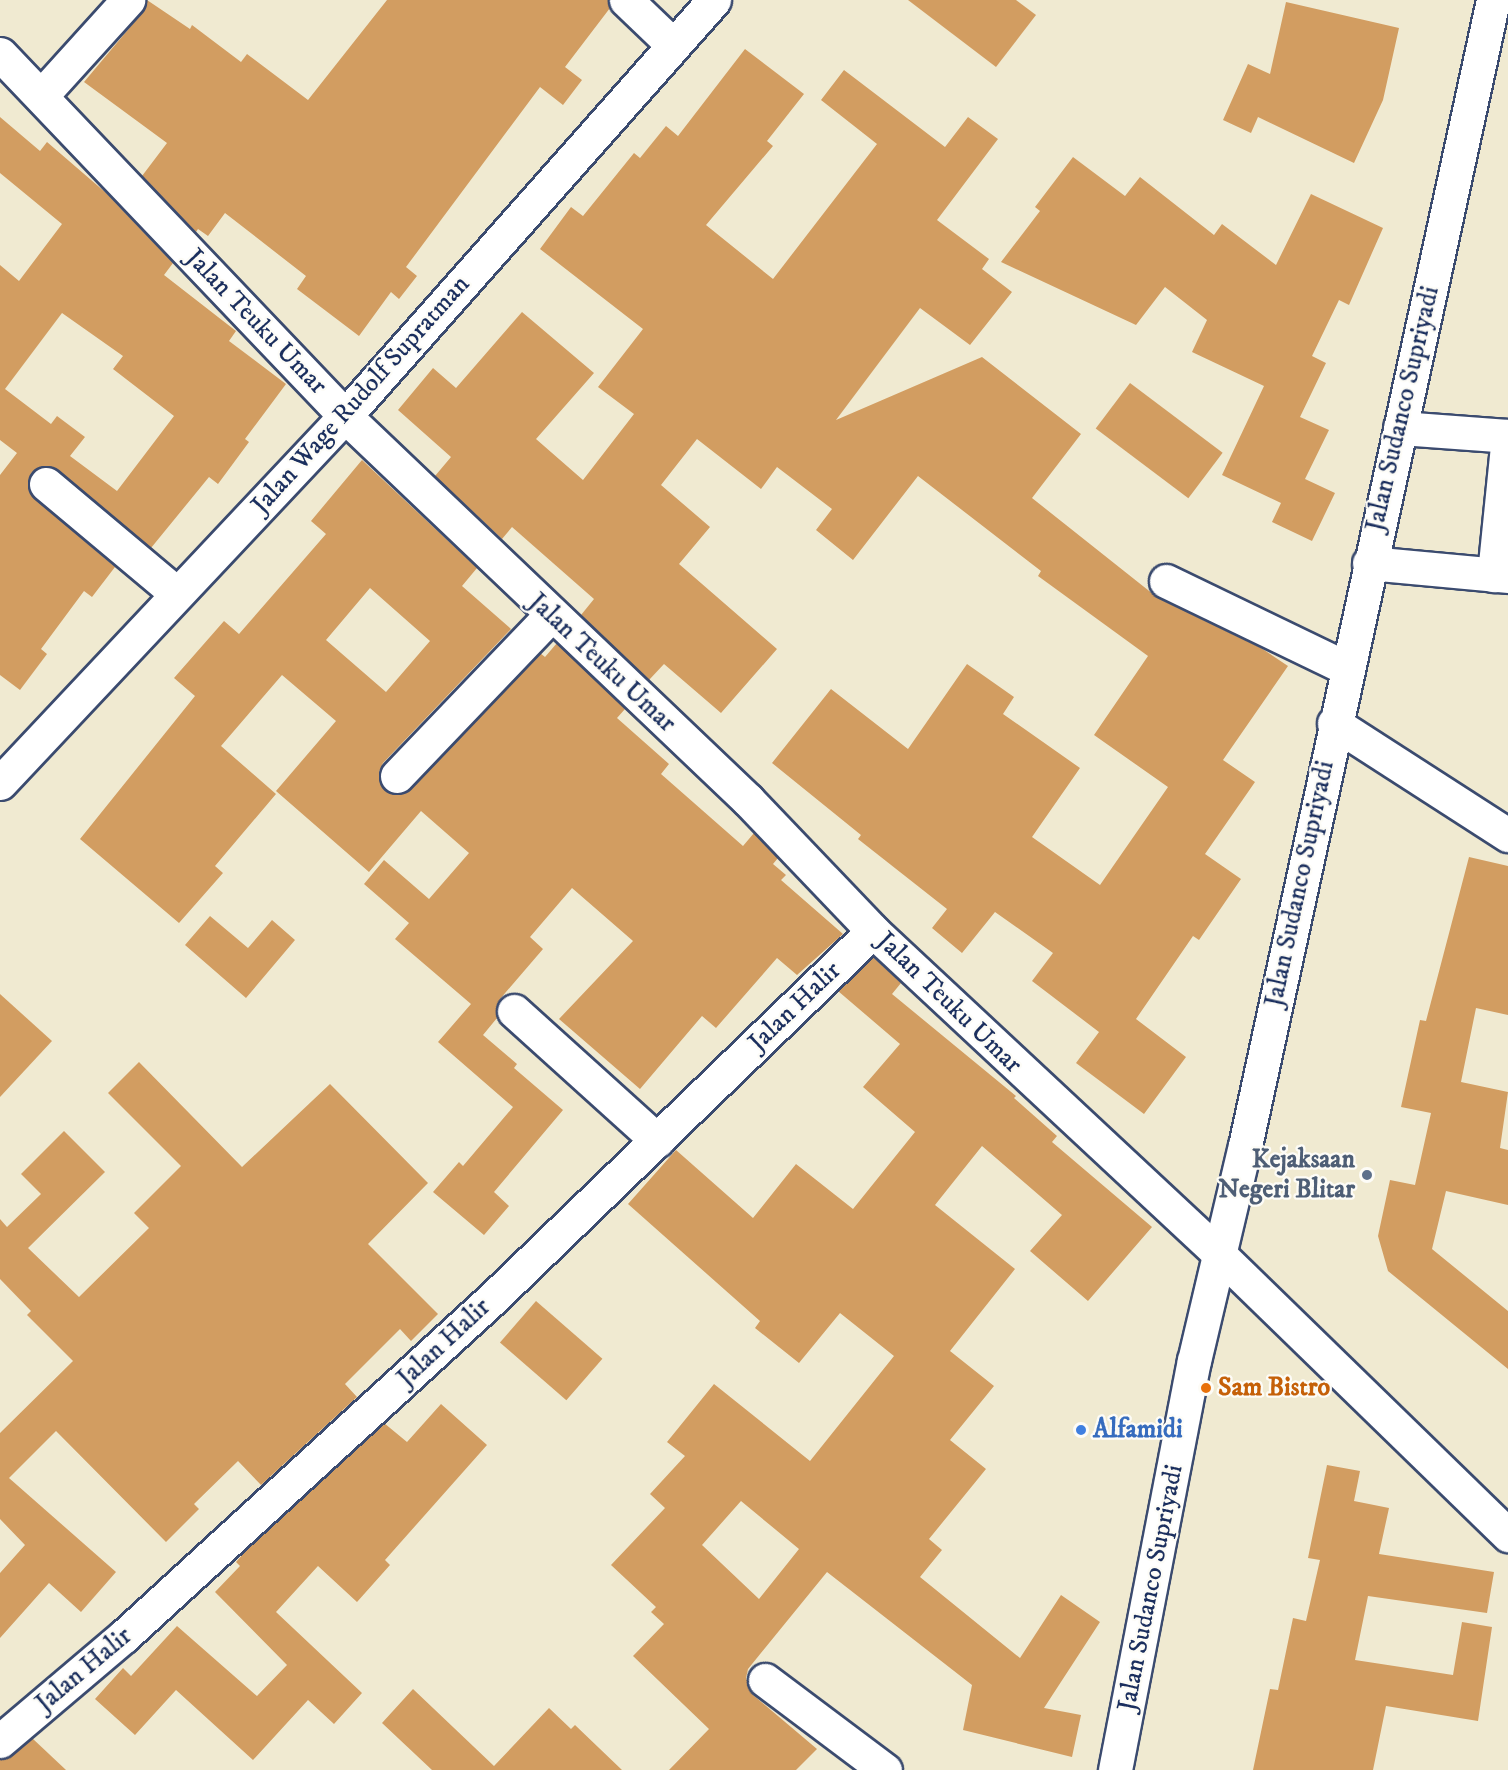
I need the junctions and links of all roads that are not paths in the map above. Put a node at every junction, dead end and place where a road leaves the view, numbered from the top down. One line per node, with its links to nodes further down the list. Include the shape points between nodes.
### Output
1 (128, 0): 7 (street)
2 (626, 0): 5 (street)
3 (714, 0): 5 (street, Jalan Wage Rudolf Supratman)
4 (1493, 0): 9 (street, Jalan Sudanco Supriyadi)
5 (673, 45): 8 (street, Jalan Wage Rudolf Supratman)
6 (4, 68): 7 (street, Jalan Teuku Umar)
7 (41, 96): 8 (street, Jalan Teuku Umar)
8 (345, 416): 14 (street, Jalan Wage Rudolf Supratman); 15 (street, Jalan Teuku Umar)
9 (1400, 428): 11 (street, Jalan Sudanco Supriyadi); 12 (street, via 1508,436)
10 (46, 484): 14 (street)
11 (1369, 563): 12 (street); 16 (street, Jalan Sudanco Supriyadi)
12 (1501, 575)
13 (1166, 581): 16 (street)
14 (177, 594): 19 (street, Jalan Wage Rudolf Supratman)
15 (551, 615): 18 (street); 21 (street, Jalan Teuku Umar, via 748,800)
16 (1346, 668): 17 (street, Jalan Sudanco Supriyadi)
17 (1334, 723): 20 (street); 24 (street, Jalan Sudanco Supriyadi)
18 (397, 776)
19 (0, 783)
20 (1508, 835)
21 (873, 931): 23 (street, Jalan Halir); 24 (street, Jalan Teuku Umar)
22 (514, 1011): 23 (street)
23 (657, 1140): 27 (street, Jalan Halir, via 493,1298 124,1636)
24 (1220, 1256): 25 (street, Jalan Teuku Umar); 29 (street, Jalan Sudanco Supriyadi, via 1194,1361)
25 (1508, 1535)
26 (765, 1680): 28 (street)
27 (0, 1741)
28 (885, 1770)
29 (1115, 1770)

